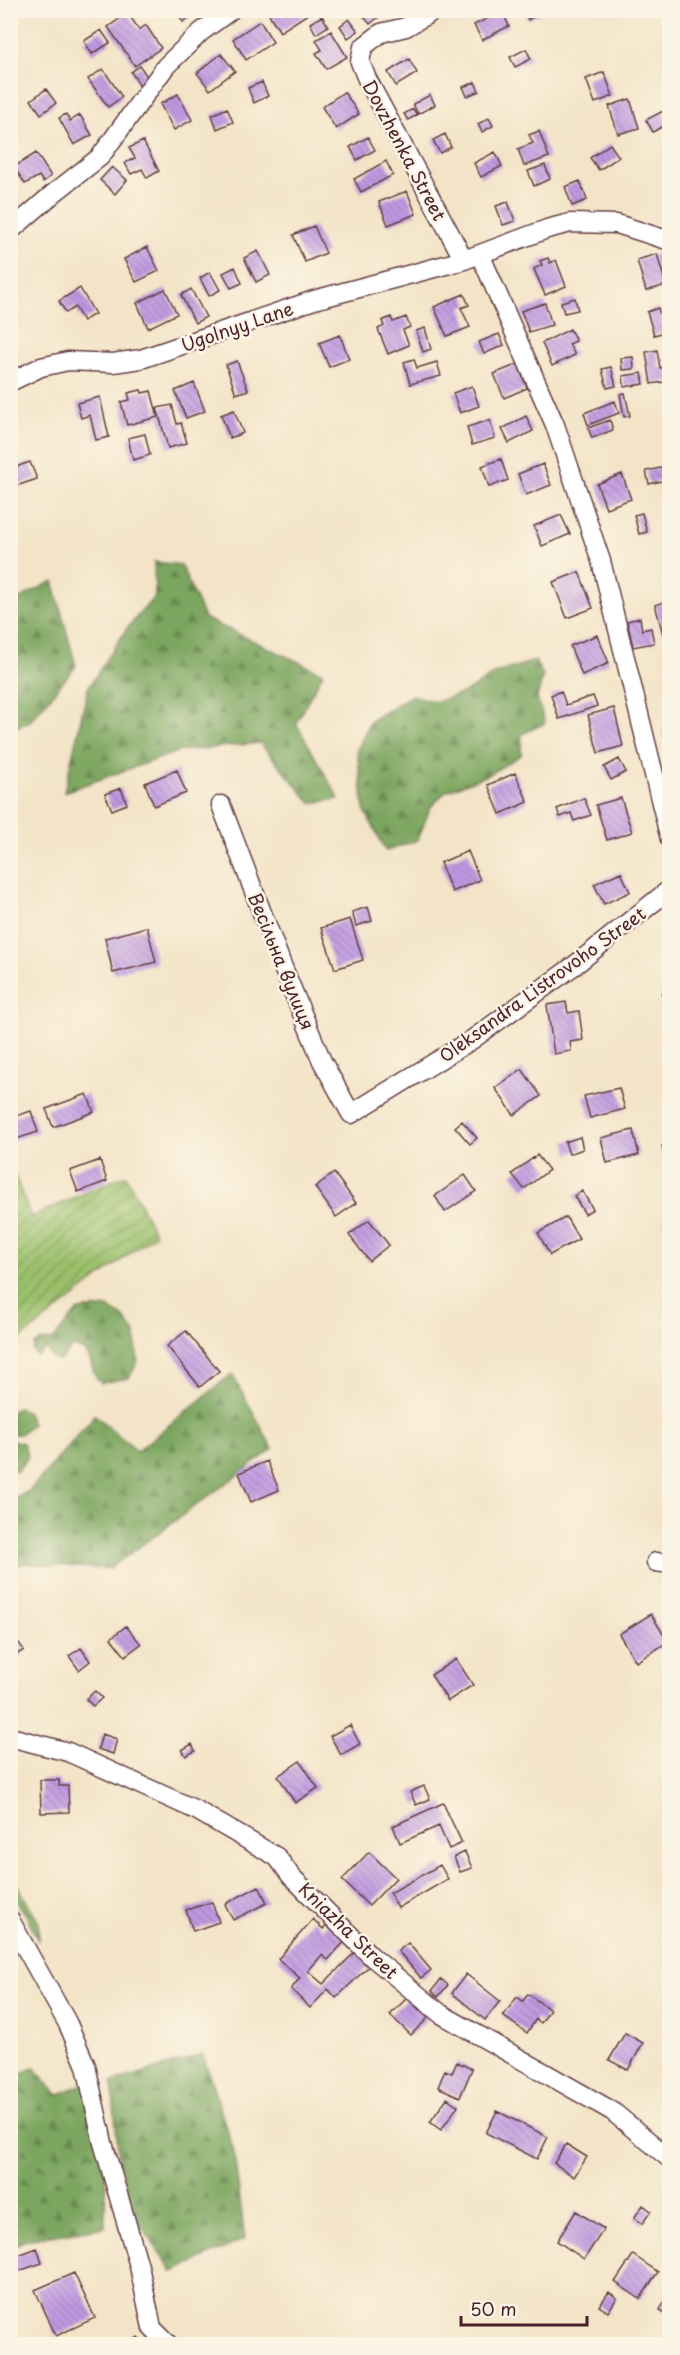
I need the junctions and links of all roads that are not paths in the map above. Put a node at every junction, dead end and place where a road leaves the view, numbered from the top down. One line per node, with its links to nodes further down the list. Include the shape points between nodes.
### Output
1 (231, 10): 3 (street, via 166,66 100,157)
2 (435, 10): 5 (street, Dovzhenka Street, via 406,27 381,33 363,47 360,62)
3 (10, 231)
4 (669, 241): 5 (street, via 617,225 570,223)
5 (472, 257): 6 (street, Ugolnyy Lane, via 314,300 141,359 68,362 41,368); 8 (street, via 555,425 601,561)
6 (10, 382)
7 (221, 805): 10 (street, Весільна вулиця, via 317,1050)
8 (669, 839)
9 (669, 889): 10 (street, Oleksandra Listrovoho Street, via 575,965 473,1039)
10 (351, 1114)
11 (10, 1737): 13 (street, Kniazha Street, via 68,1752 196,1810 277,1857 371,1956 441,2014 612,2111)
12 (10, 1920): 14 (street, via 68,2024 86,2066 152,2328)
13 (669, 2159)
14 (168, 2344)

